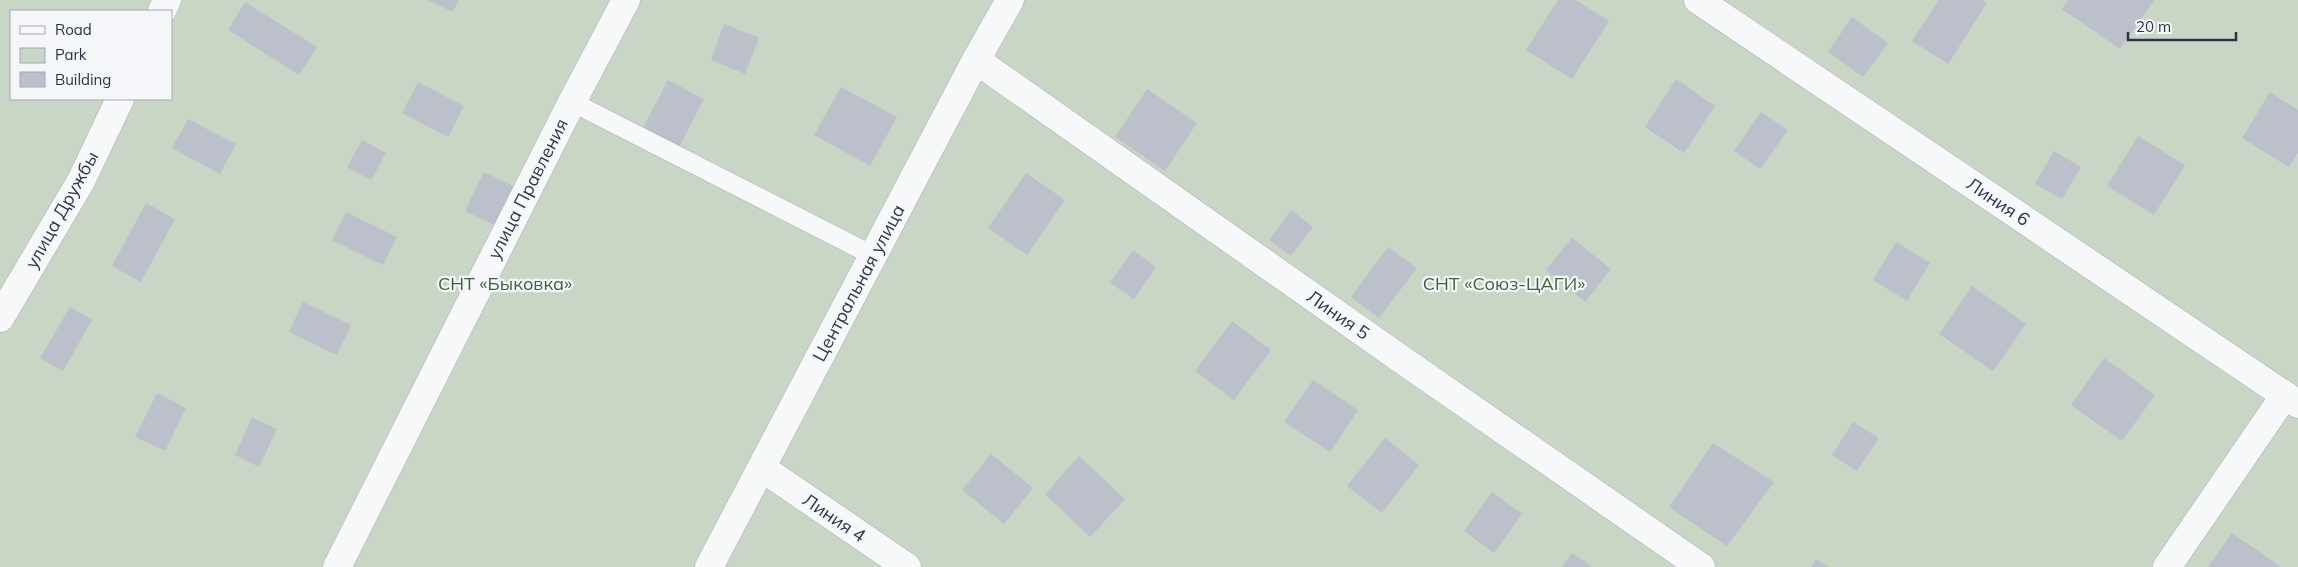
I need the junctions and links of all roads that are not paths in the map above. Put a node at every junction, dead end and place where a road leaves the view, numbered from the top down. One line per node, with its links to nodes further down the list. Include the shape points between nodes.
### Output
1 (626, 0): 6 (street, улица Правления)
2 (1010, 0): 4 (street, Центральная улица)
3 (1698, 0): 9 (street, Линия 6)
4 (976, 60): 7 (street, Центральная улица); 14 (street, Линия 5)
5 (120, 100): 8 (street, улица Дружбы, via 81,181)
6 (572, 102): 7 (lane); 11 (street, улица Правления)
7 (874, 256): 10 (street, Центральная улица)
8 (0, 318)
9 (2292, 399): 15 (street)
10 (762, 468): 12 (street, Центральная улица); 13 (street, Линия 4)
11 (337, 567)
12 (709, 567)
13 (907, 567)
14 (1701, 567)
15 (2166, 567)

